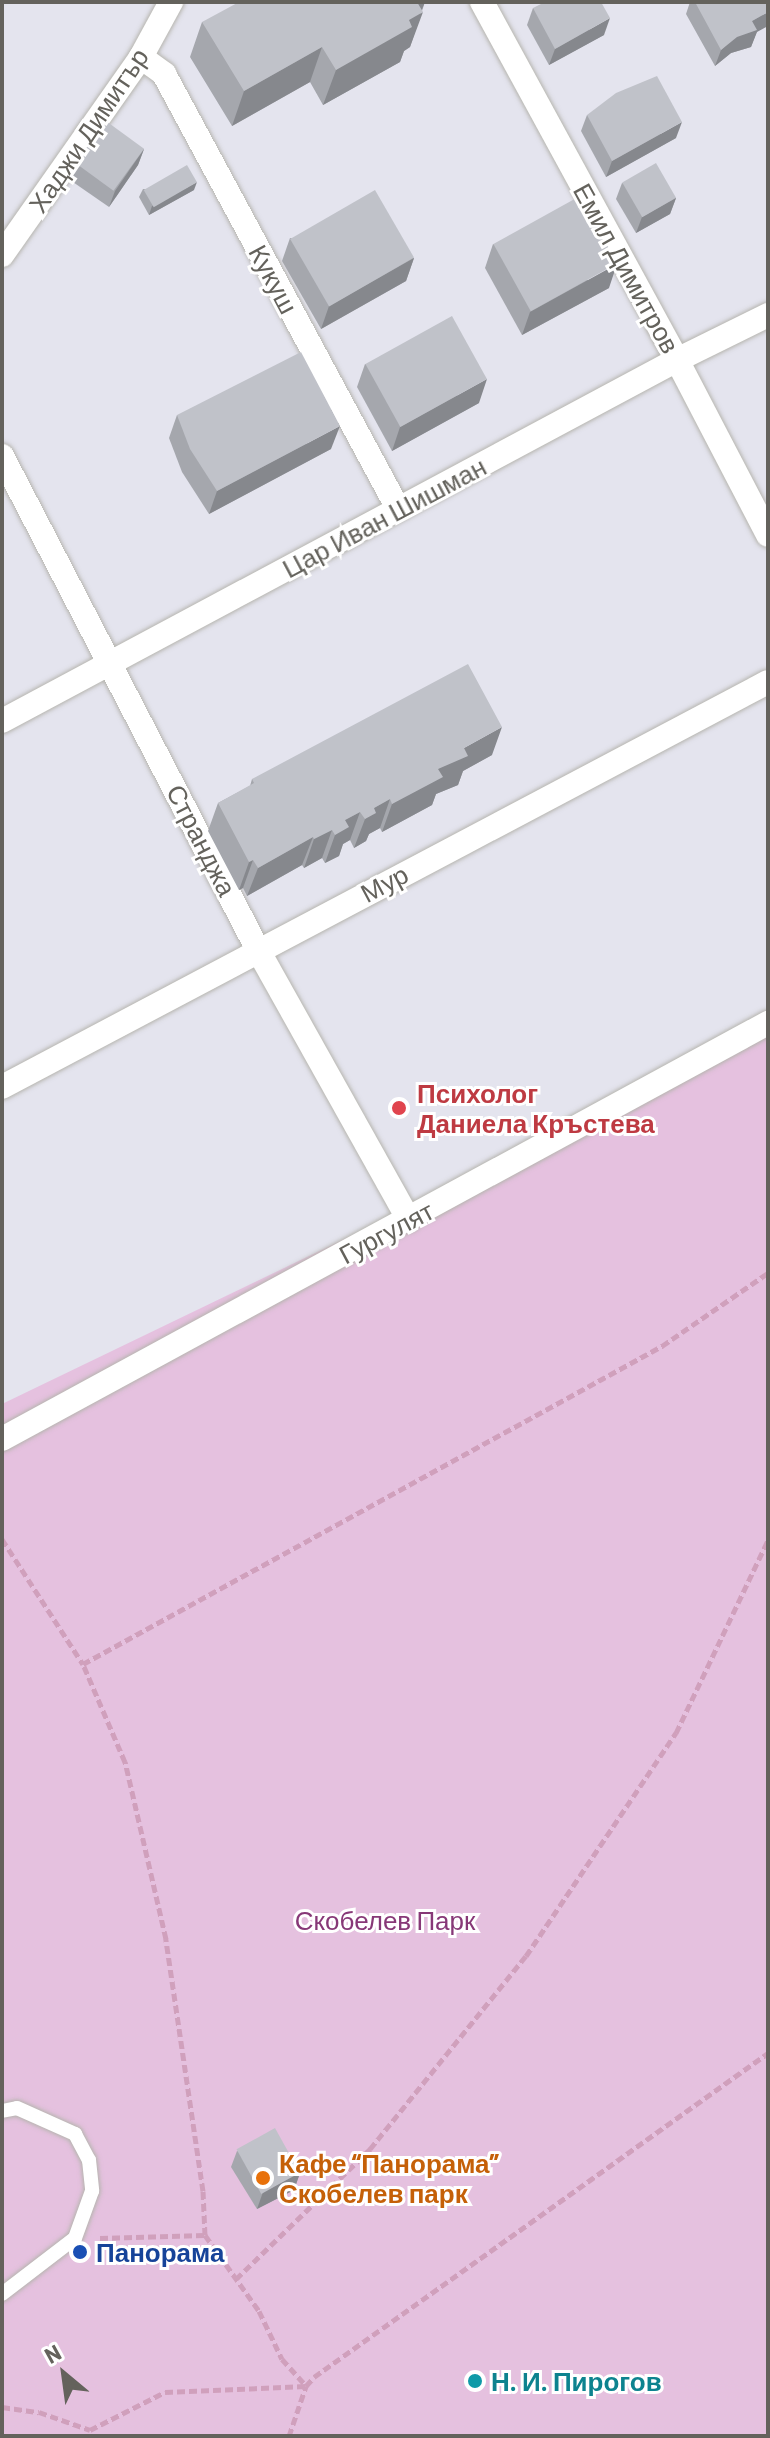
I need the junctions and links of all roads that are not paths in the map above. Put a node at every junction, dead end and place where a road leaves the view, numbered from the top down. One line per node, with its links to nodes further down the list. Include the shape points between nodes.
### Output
1 (171, 2): 3 (street, Хаджи Димитър)
2 (482, 2): 6 (street, Емил Димитров)
3 (141, 57): 4 (street, Хаджи Димитър); 8 (street, Кукуш, via 164,74)
4 (2, 255)
5 (768, 315): 6 (street, Цар Иван Шишман)
6 (677, 360): 8 (street, Цар Иван Шишман); 9 (street, Емил Димитров)
7 (2, 456): 10 (street, Странджа)
8 (398, 509): 10 (street, Цар Иван Шишман)
9 (768, 535)
10 (112, 663): 12 (street, Цар Иван Шишман); 13 (street, Странджа)
11 (768, 682): 13 (street, Мур)
12 (2, 721)
13 (258, 950): 15 (street, Мур); 16 (street, Странджа)
14 (768, 1023): 16 (street, Гургулят)
15 (2, 1087)
16 (409, 1220): 17 (street, Гургулят)
17 (2, 1439)
18 (2, 2111): 19 (lane, via 17,2108 75,2134 89,2160 92,2191 75,2238)
19 (2, 2294)

